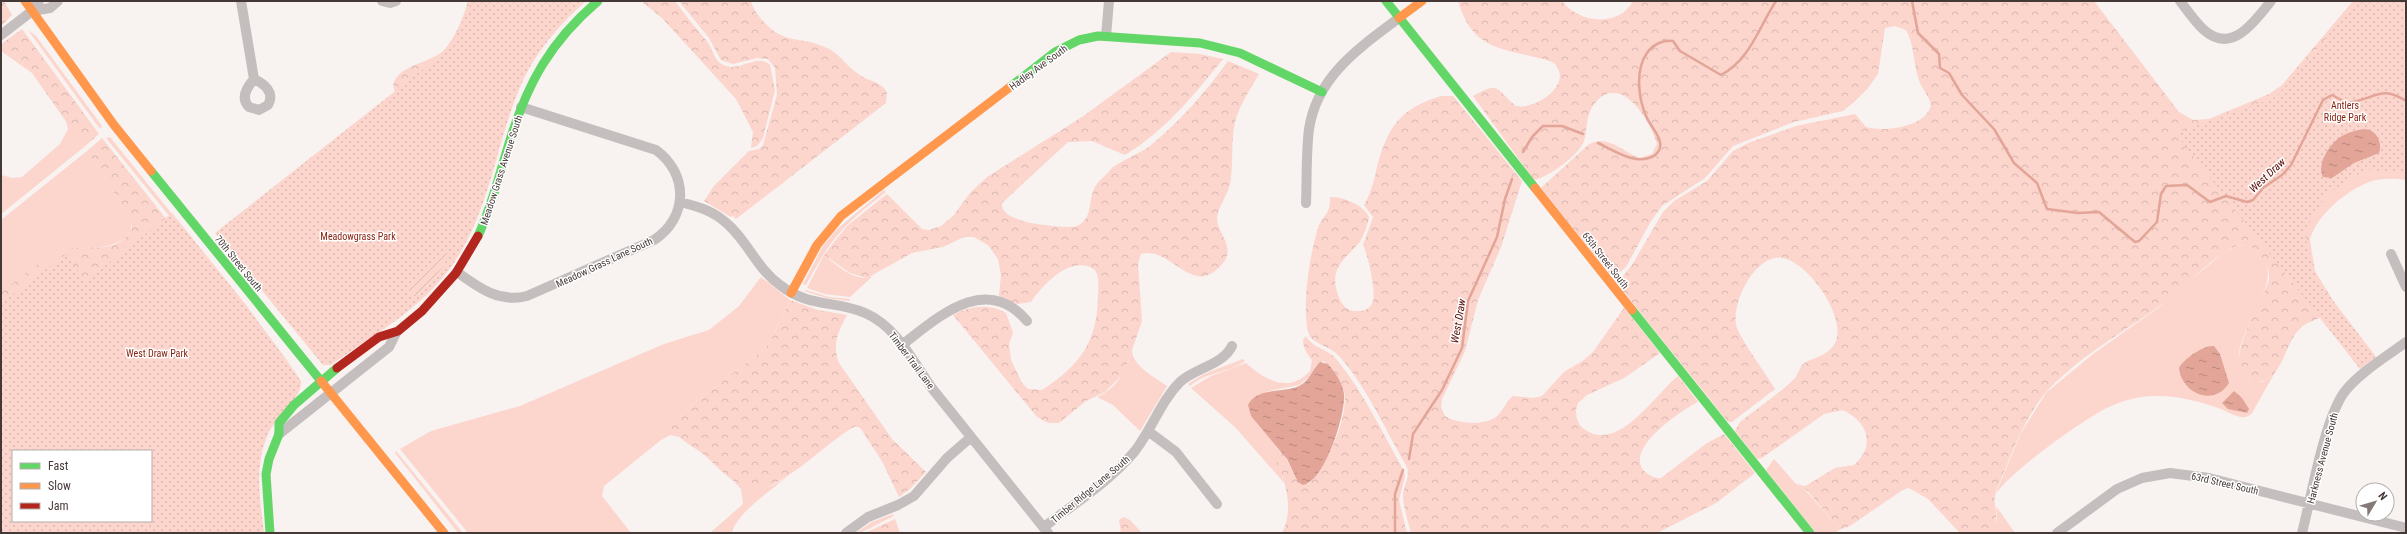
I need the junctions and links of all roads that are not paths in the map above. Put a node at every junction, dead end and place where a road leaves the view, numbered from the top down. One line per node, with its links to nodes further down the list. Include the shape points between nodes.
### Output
1 (25, 1): 13 (street, 70th Street South)
2 (39, 1): 13 (street)
3 (58, 1): 13 (street, via 50,8)
4 (241, 1): 17 (street)
5 (382, 1): 6 (street)
6 (396, 1)
7 (598, 1): 19 (street, Meadow Grass Avenue South, via 569,28 551,50 535,75)
8 (1108, 1): 16 (street)
9 (1386, 1): 14 (street, 65th Street South)
10 (1422, 1): 14 (street)
11 (2180, 1): 12 (street, via 2206,31 2215,36 2228,38 2247,30)
12 (2271, 1)
13 (32, 10): 15 (street); 31 (street, 70th Street South, via 114,124)
14 (1399, 18): 18 (street, via 1344,61); 43 (street, 65th Street South)
15 (1, 35)
16 (1106, 36): 18 (street, Hadley Ave South, via 1177,40 1222,47); 25 (street, Hadley Ave South, via 1083,39 1060,49 844,213 822,238)
17 (254, 79)
18 (1322, 92): 21 (street, via 1313,111 1309,129)
19 (521, 107): 20 (street, Meadow Grass Lane South, via 656,150 670,162 677,174 681,186); 23 (street, Meadow Grass Avenue South, via 483,226)
20 (680, 202): 23 (street, Meadow Grass Lane South, via 677,214 670,225 654,240 527,296 510,298 492,294); 25 (street, Timber Trail Lane, via 705,209 724,221 767,274)
21 (1306, 203)
22 (2391, 254): 24 (street)
23 (457, 272): 27 (street, Meadow Grass Avenue South, via 429,306)
24 (2406, 286)
25 (791, 293): 29 (street, Timber Trail Lane, via 814,302 869,315 887,328)
26 (1027, 320): 29 (street, via 1016,310 1003,304 986,300 969,301 948,310)
27 (396, 333): 31 (street, Meadow Grass Avenue South, via 380,337); 32 (street, Meadow Grass Avenue South, via 389,347)
28 (2406, 342): 37 (street, Harkness Avenue South, via 2356,380 2340,398 2332,416)
29 (902, 345): 35 (street, Timber Trail Lane)
30 (1232, 346): 33 (street, Timber Ridge Lane South, via 1219,360 1197,370 1178,385)
31 (321, 382): 32 (street, 70th Street South); 34 (street, Meadow Grass Avenue South, via 286,412 279,422)
32 (330, 393): 34 (street, Meadow Grass Avenue South); 41 (street, 70th Street South)
33 (1148, 431): 36 (street, via 1176,452); 39 (street, Timber Ridge Lane South, via 1118,468)
34 (279, 434): 40 (street, Meadow Grass Avenue South, via 270,453 266,475)
35 (971, 437): 39 (street, Timber Trail Lane); 42 (street, via 947,458 914,496 868,517)
36 (1217, 504)
37 (2310, 504): 38 (street, 63rd Street South); 44 (street, 63rd Street South, via 2196,475 2162,474 2142,478 2117,489); 45 (street, Harkness Avenue South)
38 (2406, 528)
39 (1046, 530)
40 (270, 533)
41 (444, 533)
42 (846, 533)
43 (1810, 533)
44 (2057, 533)
45 (2302, 533)

